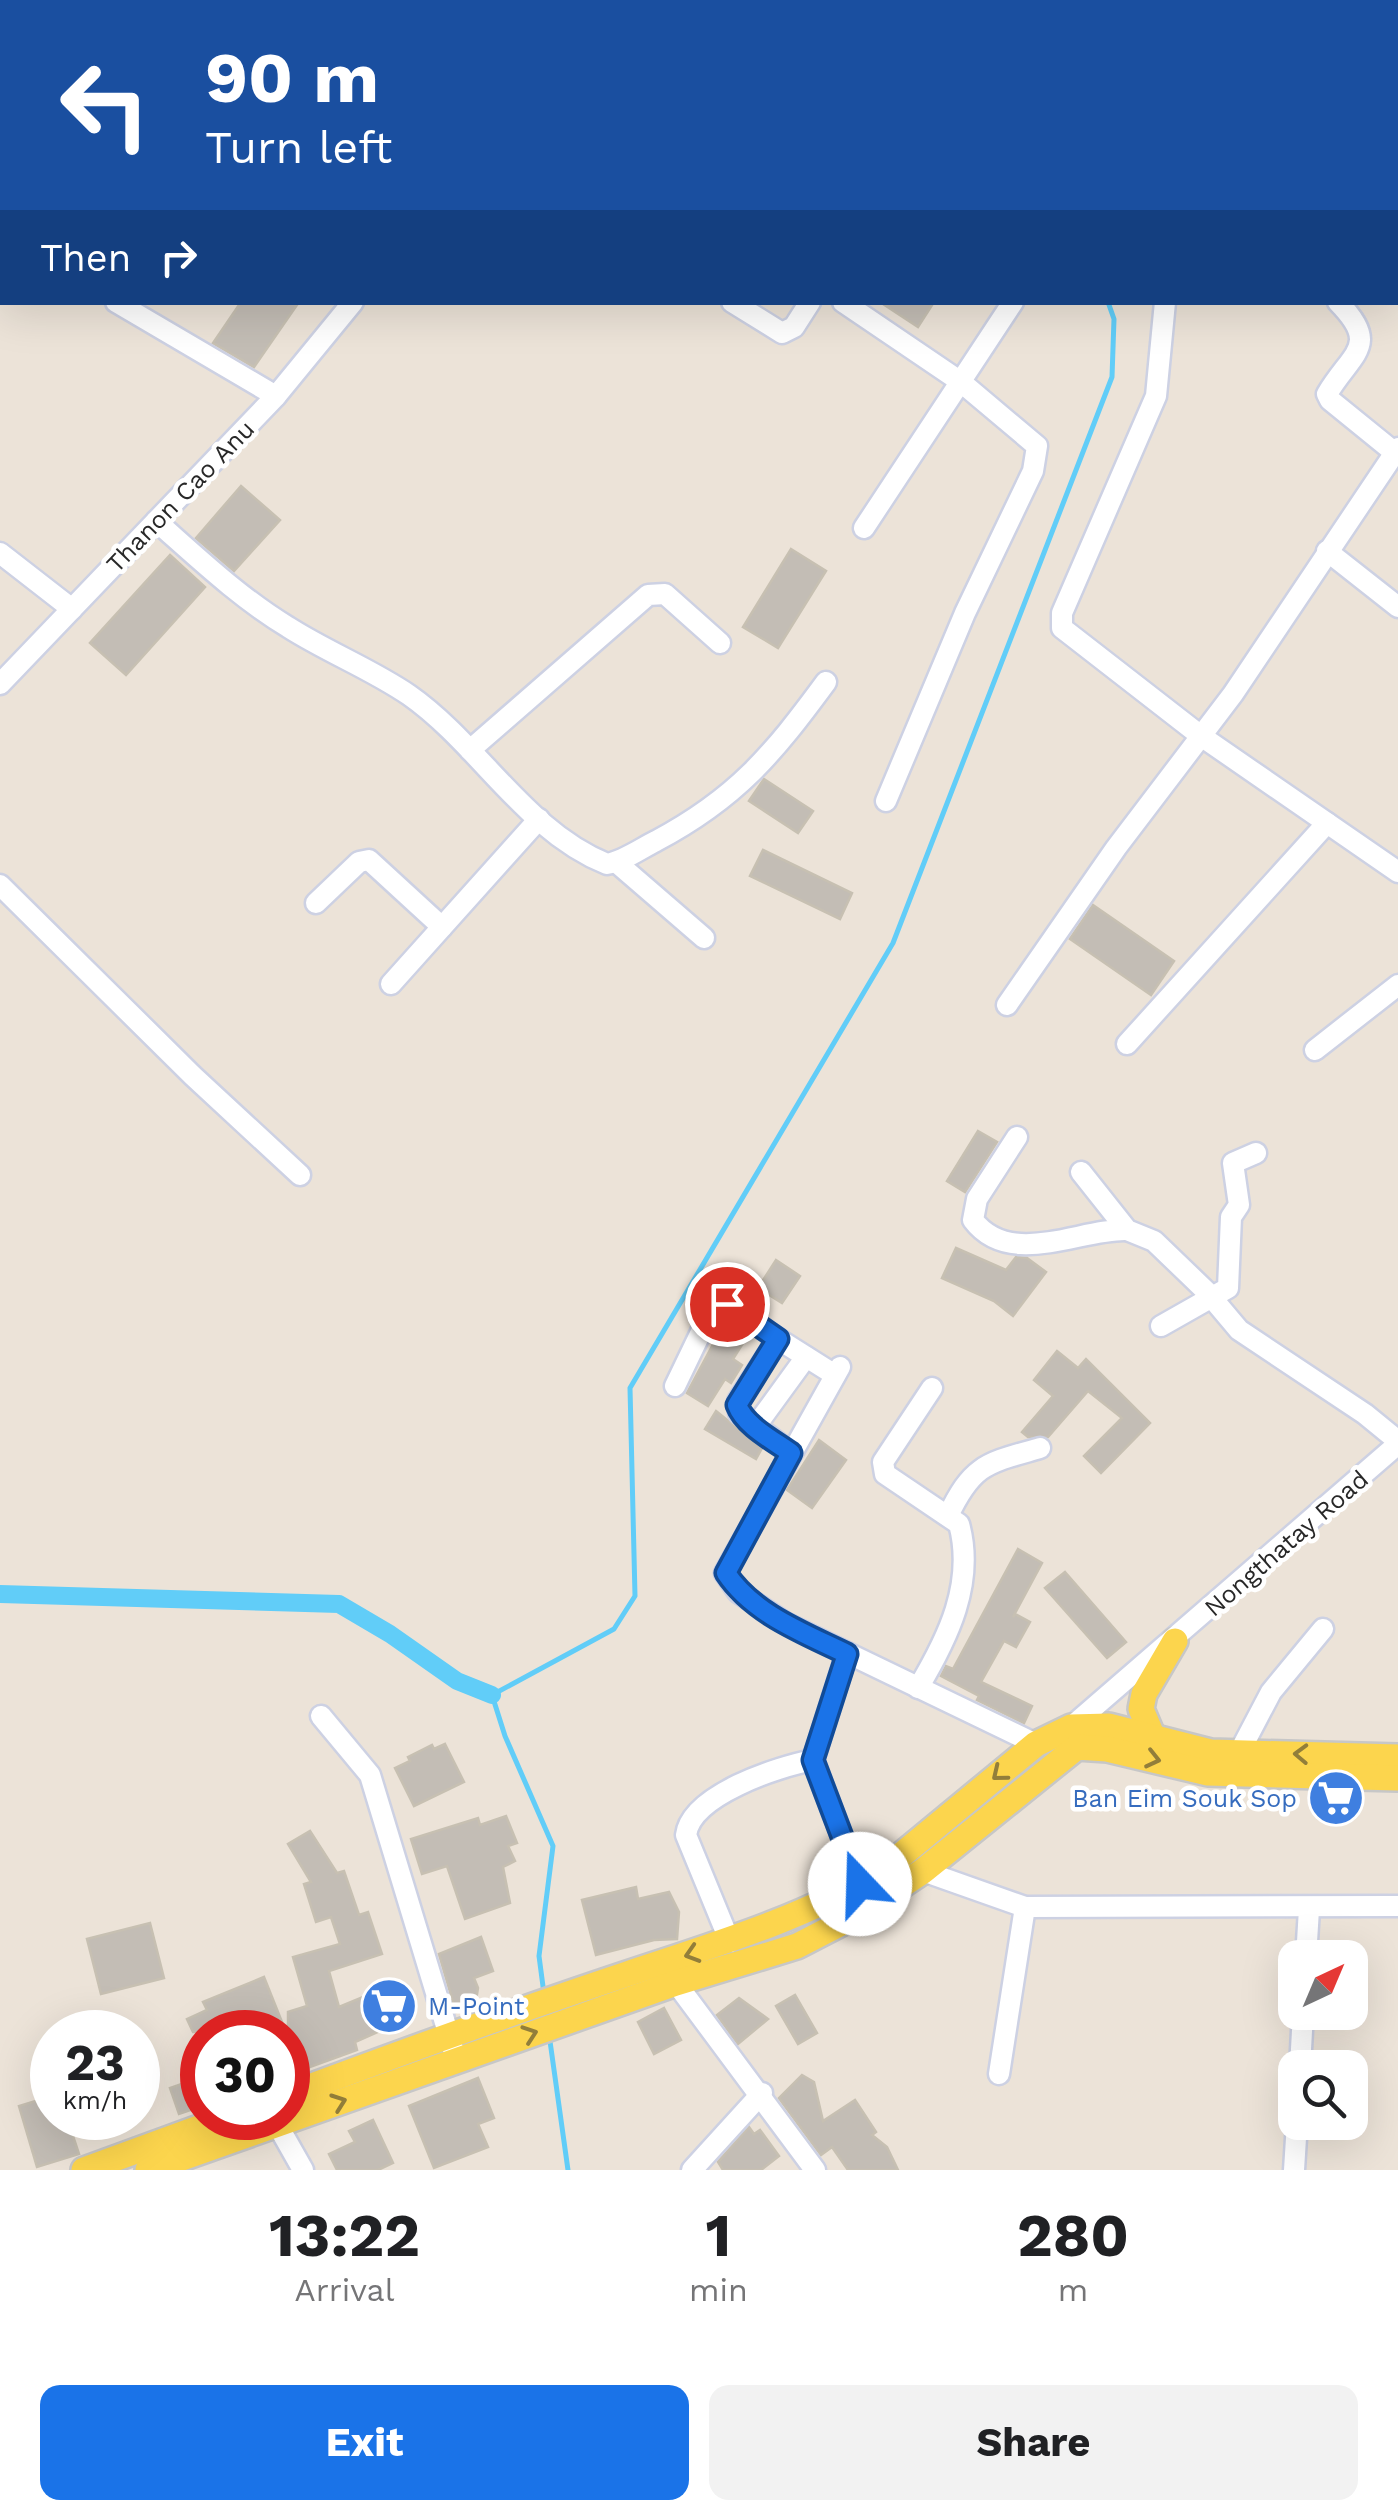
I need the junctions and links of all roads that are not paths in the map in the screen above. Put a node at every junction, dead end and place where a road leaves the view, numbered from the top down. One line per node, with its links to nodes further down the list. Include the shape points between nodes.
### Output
1 (121, 305): 10 (street)
2 (352, 305): 10 (street, Thanon Cao Anu)
3 (737, 305): 8 (street, via 782,333 794,328)
4 (847, 305): 9 (street)
5 (1012, 305): 9 (street)
6 (1165, 305): 21 (street, via 1156,396 1062,613 1062,628)
7 (1341, 305): 11 (street, via 1362,335 1357,354 1327,394)
8 (800, 306)
9 (961, 382): 13 (street); 23 (street, via 1029,436 1038,457)
10 (276, 396): 12 (street, Thanon Cao Anu)
11 (1396, 450): 14 (street)
12 (156, 521): 17 (street, Thanon Cao Anu); 22 (street, via 287,627 411,696)
13 (864, 528)
14 (1327, 551): 16 (street); 21 (street)
15 (0, 553): 17 (street)
16 (1398, 607)
17 (72, 609): 20 (street, Thanon Cao Anu)
18 (720, 644): 22 (street, via 665,594 648,595)
19 (826, 682): 26 (street, via 774,754 734,792)
20 (0, 684)
21 (1200, 736): 25 (street); 34 (street)
22 (470, 750): 24 (street)
23 (886, 801)
24 (539, 819): 26 (street, via 595,859); 30 (street)
25 (1327, 823): 27 (street); 35 (street)
26 (616, 862): 31 (street)
27 (1398, 872)
28 (0, 885): 40 (street)
29 (316, 904): 30 (street, via 369,860)
30 (442, 927): 32 (street)
31 (704, 938)
32 (391, 984)
33 (1398, 985): 36 (street)
34 (1008, 1005)
35 (1126, 1044)
36 (1315, 1050)
37 (1017, 1137): 41 (street, via 978,1199 978,1228 1012,1243 1036,1244)
38 (1256, 1153): 42 (street, via 1233,1163 1239,1205 1231,1217 1228,1286)
39 (1081, 1172): 41 (street)
40 (300, 1175)
41 (1127, 1230): 42 (street, via 1154,1241)
42 (1212, 1298): 43 (street); 49 (street, via 1239,1330)
43 (1161, 1326)
44 (778, 1339): 45 (street); 46 (street, via 733,1307 714,1305); 48 (street, via 737,1405)
45 (806, 1357): 48 (street); 51 (street, via 838,1371)
46 (675, 1386)
47 (932, 1388): 52 (street, via 884,1462 885,1474)
48 (755, 1427): 51 (street)
49 (1398, 1442): 54 (street, Nongthatay Road)
50 (1040, 1448): 52 (street, via 995,1458)
51 (791, 1453): 55 (street, via 726,1573 738,1592)
52 (948, 1516): 56 (street, via 960,1524 965,1545 961,1595 943,1647)
53 (1324, 1629): 62 (street, via 1271,1692)
54 (1175, 1641): 58 (main road, via 1144,1694 1141,1709); 59 (street); 60 (street, via 1124,1696)
55 (847, 1654): 56 (street); 64 (street)
56 (918, 1688): 61 (street)
57 (321, 1716): 75 (street, via 370,1774)
58 (1152, 1734): 60 (main road); 62 (main road, via 1211,1752)
59 (1074, 1737): 60 (main road); 61 (main road); 66 (main road)
60 (1108, 1738): 65 (main road, one-way to 65, via 1208,1773)
61 (1036, 1744): 67 (main road, one-way to 67)
62 (1238, 1752): 63 (main road, one-way to 62)
63 (1398, 1757)
64 (813, 1760): 67 (street); 72 (street, via 708,1800 688,1825 686,1835)
65 (1398, 1778)
66 (923, 1871): 69 (street); 73 (main road, via 797,1946)
67 (860, 1884): 72 (main road)
68 (1398, 1906): 70 (street)
69 (1026, 1908): 70 (street); 76 (street)
70 (1309, 1909): 71 (street)
71 (1307, 1940)
72 (730, 1942): 74 (main road, one-way to 74)
73 (676, 1982): 74 (main road); 78 (street)
74 (634, 1984): 75 (main road)
75 (452, 2048): 77 (main road); 79 (main road, one-way to 75)
76 (999, 2074)
77 (310, 2089)
78 (762, 2093): 87 (street); 88 (street)
79 (310, 2110)
80 (180, 2135): 84 (main road)
81 (232, 2140): 85 (main road)
82 (286, 2140): 86 (street)
83 (1295, 2140): 89 (street)
84 (84, 2170)
85 (148, 2170)
86 (303, 2170)
87 (692, 2170)
88 (815, 2170)
89 (1294, 2170)

